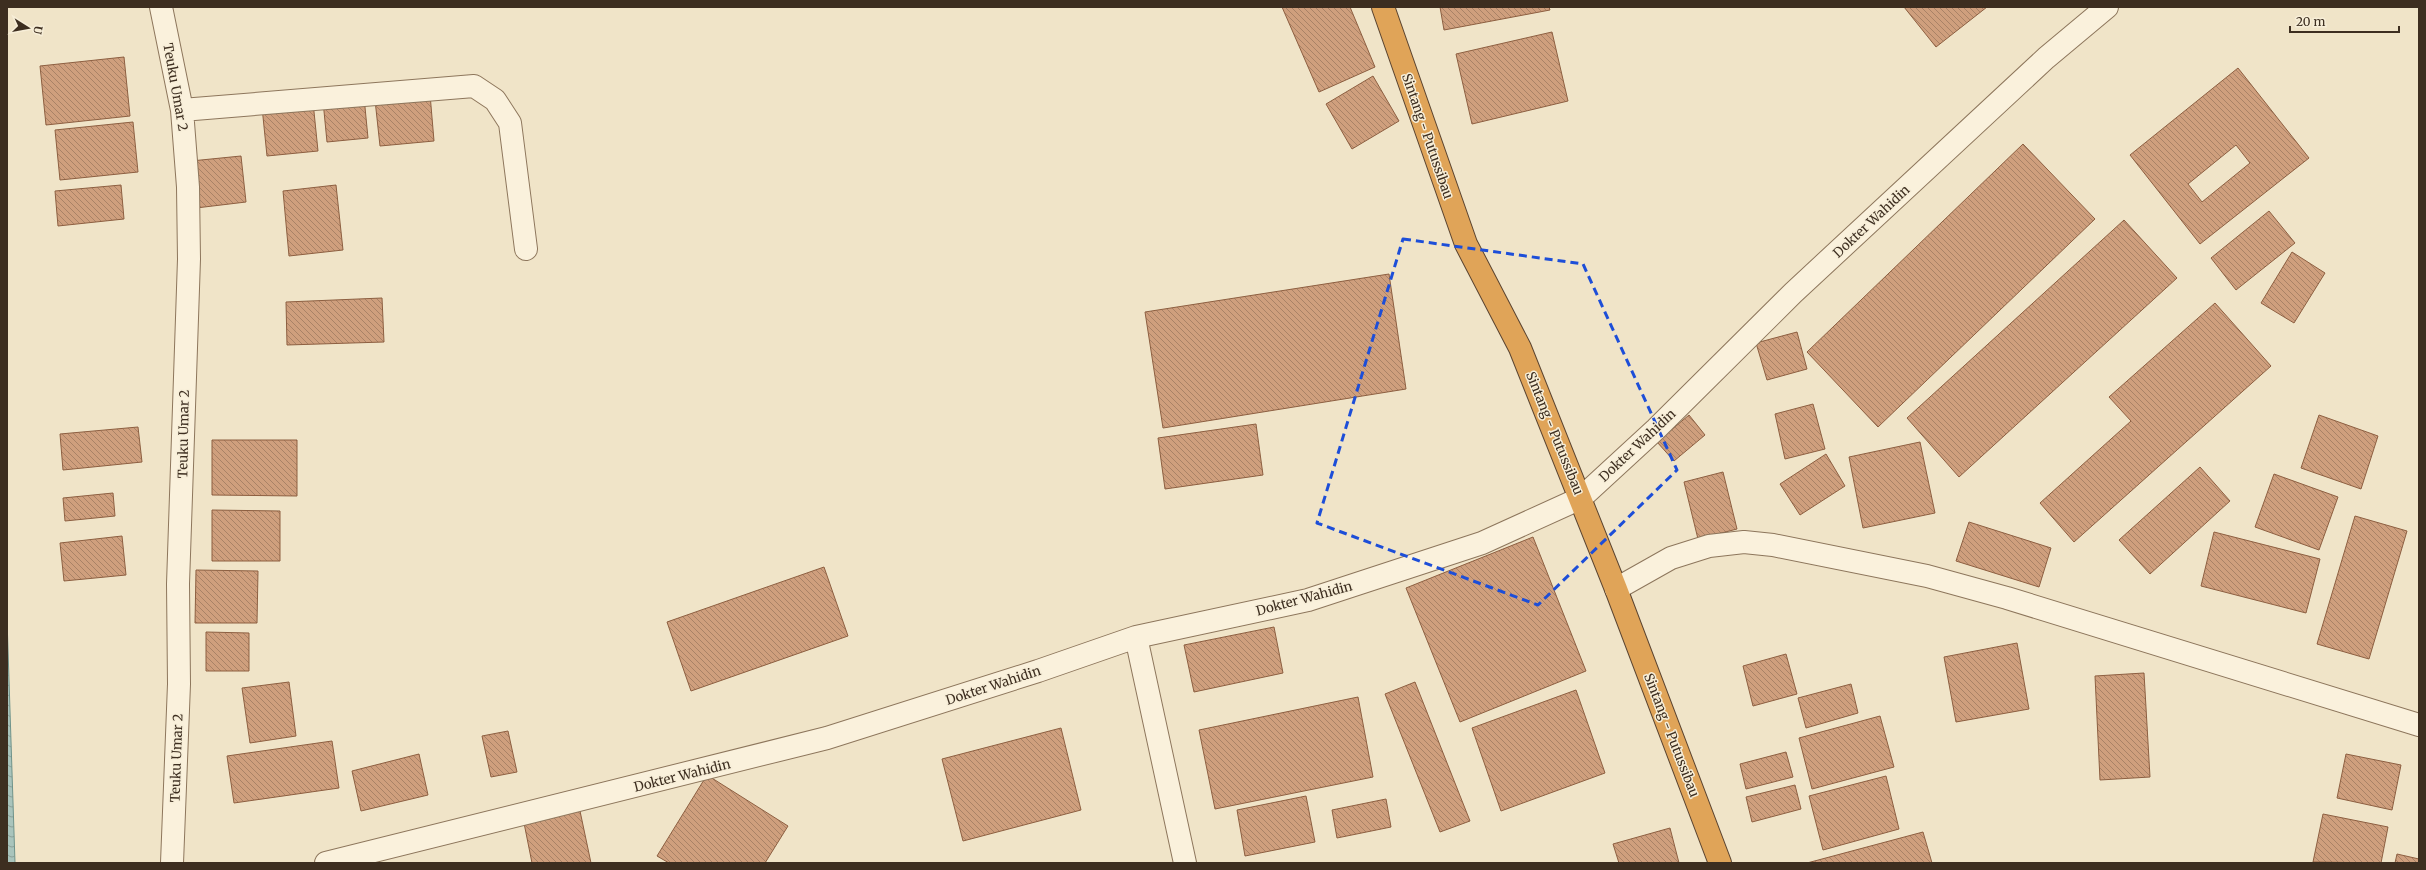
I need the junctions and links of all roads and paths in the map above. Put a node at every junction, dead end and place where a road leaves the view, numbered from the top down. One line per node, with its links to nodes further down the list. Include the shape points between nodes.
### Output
1 (161, 7): 4 (street, Teuku Umar 2)
2 (1383, 7): 6 (highway, Sintang - Putussibau, via 1466,244 1520,348)
3 (2107, 7): 6 (street, Dokter Wahidin, via 2046,58 1799,288 1656,429)
4 (182, 110): 5 (street, via 474,86 495,100 510,123); 10 (street, Teuku Umar 2, via 188,187 188,259 178,584 179,684)
5 (526, 249)
6 (1581, 498): 7 (highway, Sintang - Putussibau); 8 (street, Dokter Wahidin, via 1482,543 1308,600)
7 (1616, 589): 9 (street, via 1671,558 1709,546 1744,542 1773,545 1927,576 2007,598); 13 (highway, Sintang - Putussibau)
8 (1136, 637): 11 (street, Dokter Wahidin, via 827,738); 12 (street)
9 (2419, 725)
10 (172, 863)
11 (326, 863)
12 (1184, 863)
13 (1720, 863)

